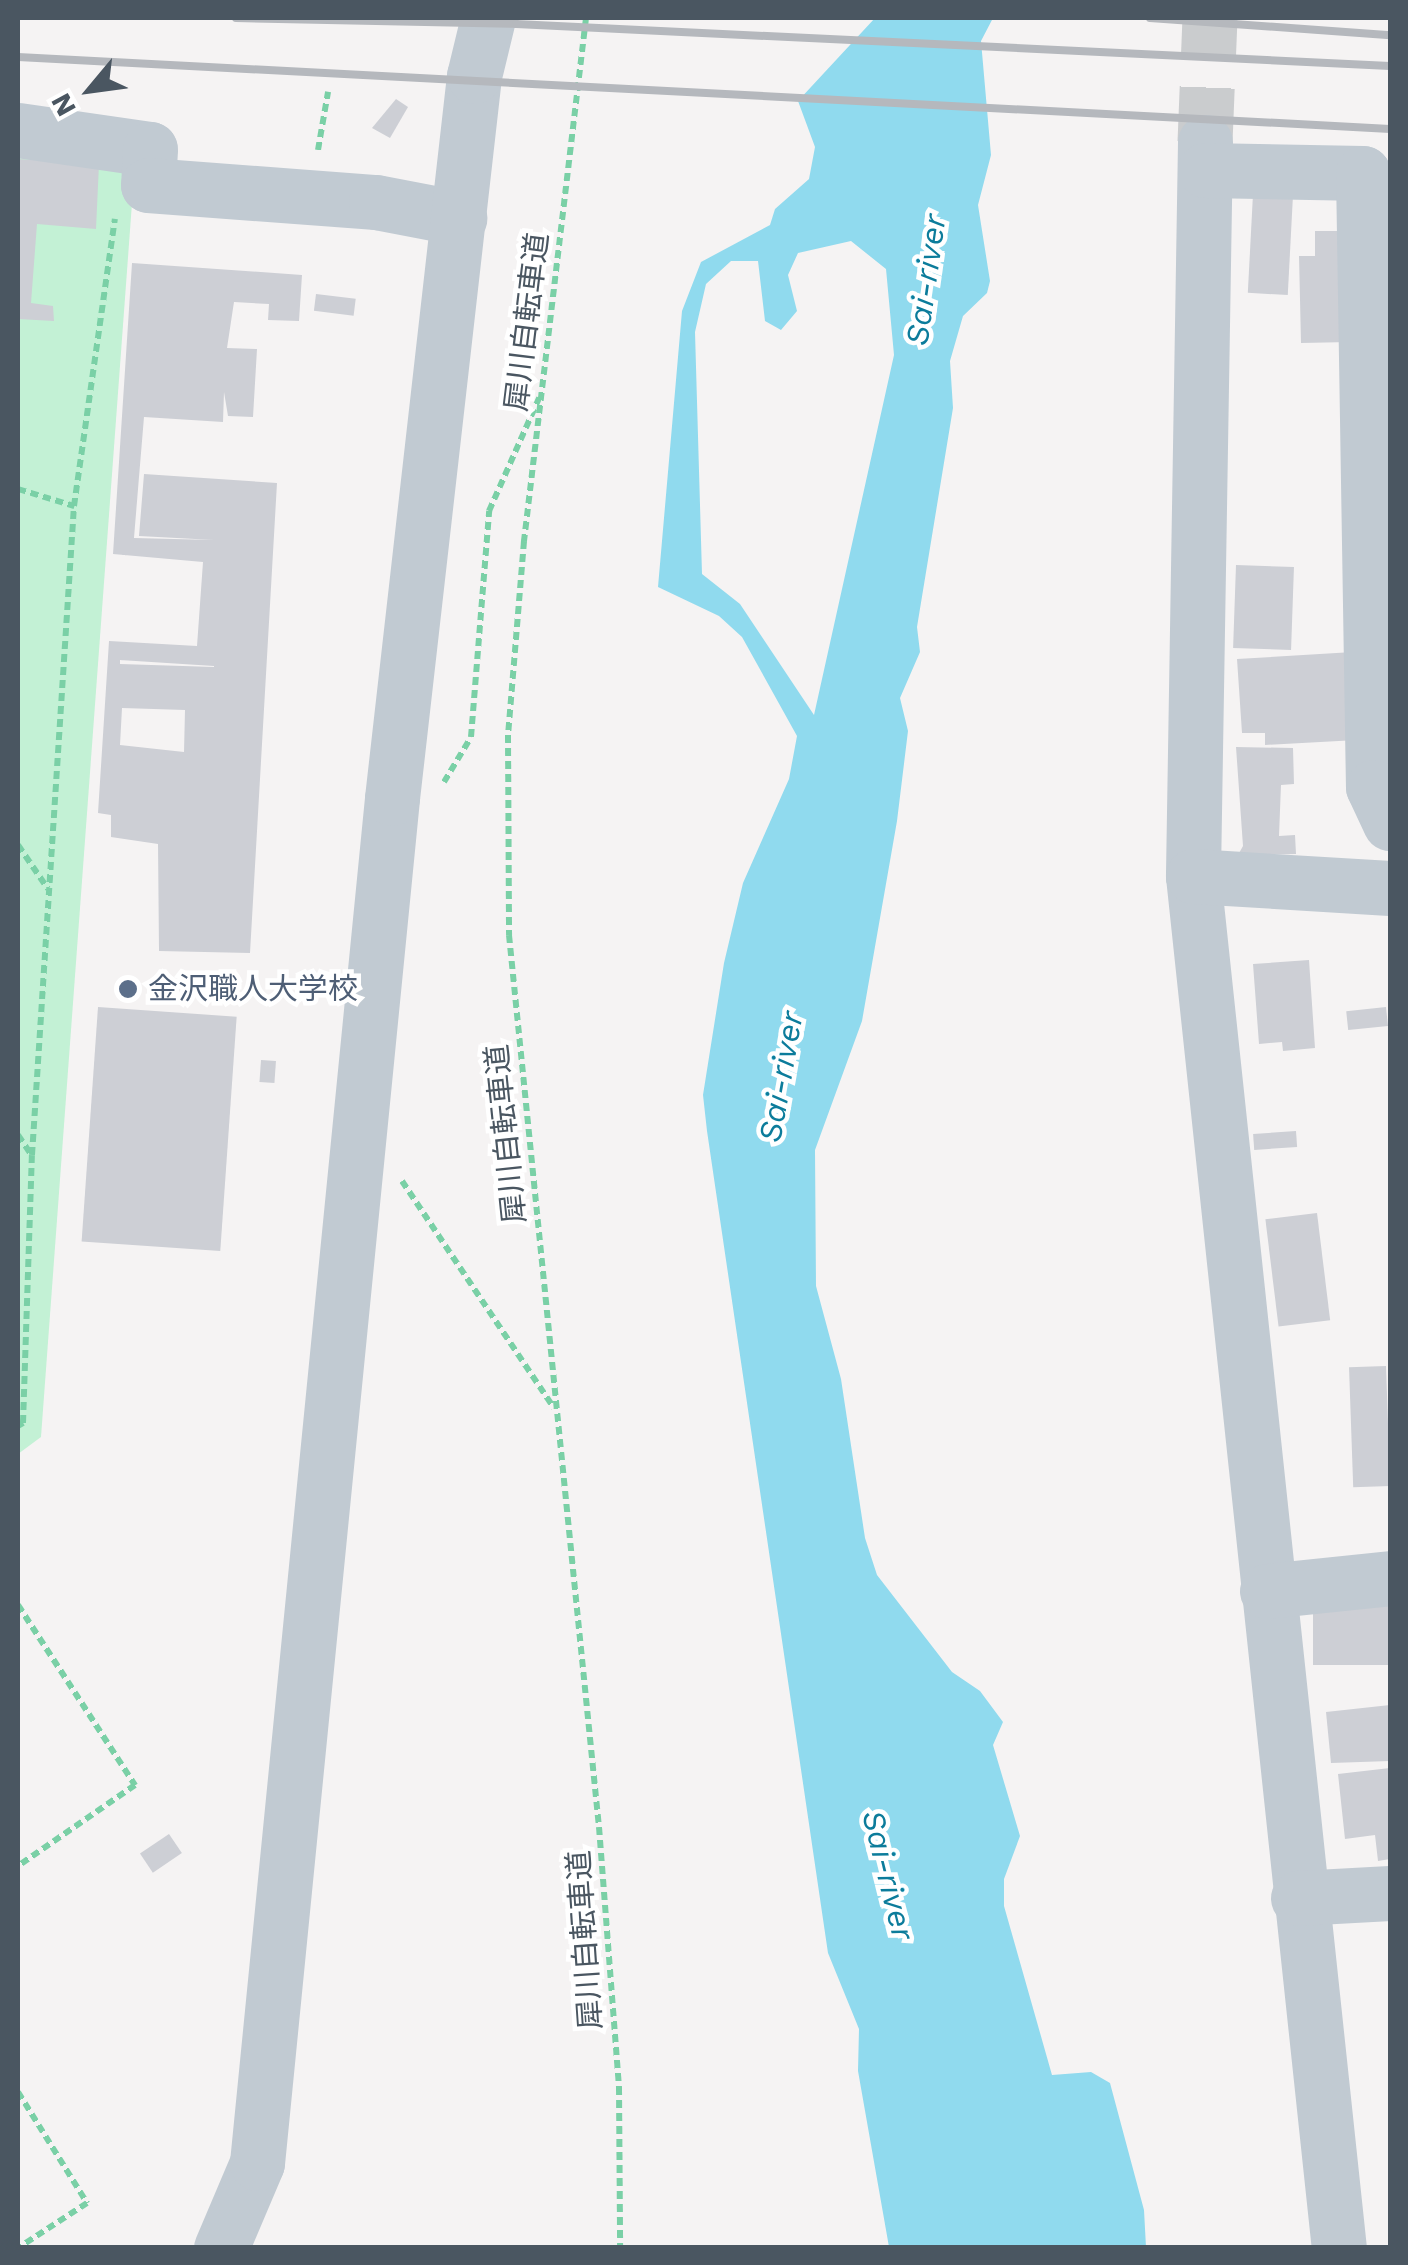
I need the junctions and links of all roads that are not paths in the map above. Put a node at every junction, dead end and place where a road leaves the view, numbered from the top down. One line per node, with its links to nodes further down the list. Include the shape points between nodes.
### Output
1 (488, 18): 3 (street, via 474,76)
2 (18, 130): 3 (street, via 150,148 148,185 376,202)
3 (459, 218): 11 (street, via 360,1118 257,2162)
4 (1390, 823): 5 (street, via 1373,787 1363,173 1205,156)
5 (1193, 876): 6 (street); 8 (street)
6 (1390, 888)
7 (1390, 1578): 8 (street)
8 (1267, 1590): 10 (street)
9 (1390, 1894): 10 (street)
10 (1298, 1898): 12 (street)
11 (221, 2248)
12 (1339, 2248)

